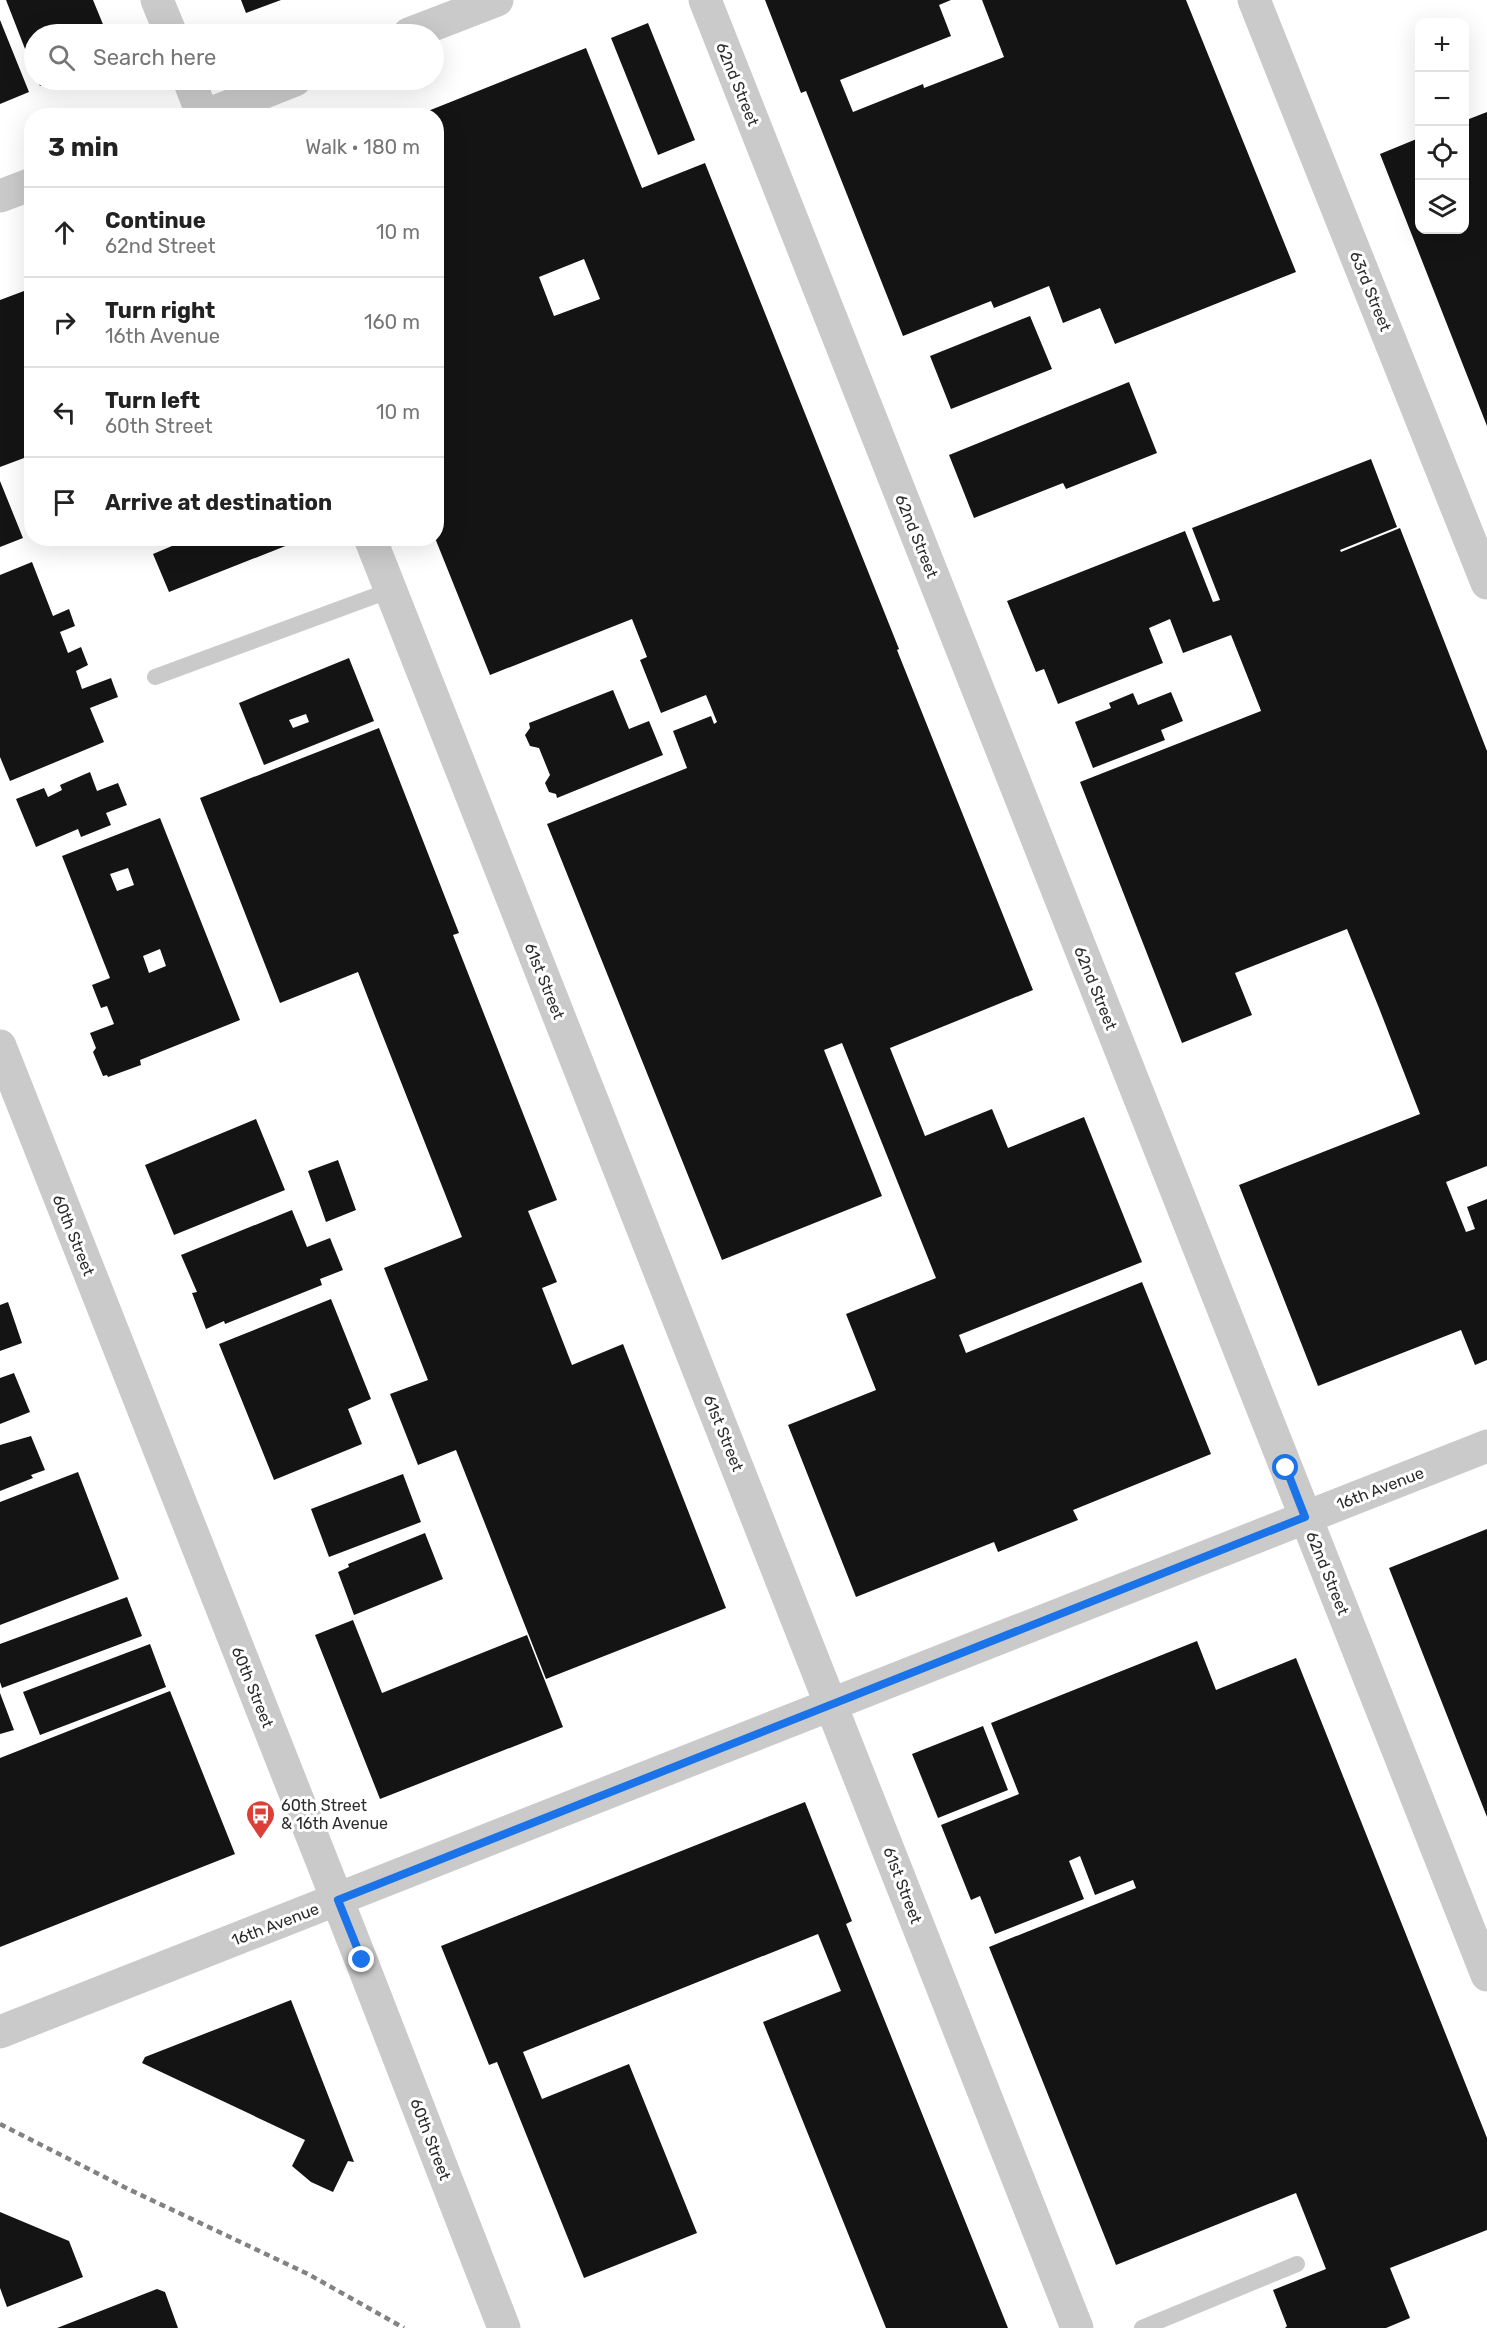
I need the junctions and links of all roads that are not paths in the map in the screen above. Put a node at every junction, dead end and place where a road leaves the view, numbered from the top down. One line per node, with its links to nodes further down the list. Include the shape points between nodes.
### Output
1 (157, 0): 5 (street)
2 (496, 0): 6 (street)
3 (705, 0): 19 (street, 62nd Street)
4 (1254, 0): 14 (street, 63rd Street)
5 (167, 24)
6 (435, 24)
7 (193, 90): 9 (street)
8 (270, 90): 10 (street)
9 (201, 108)
10 (224, 108)
11 (24, 187): 12 (street)
12 (0, 196)
13 (373, 546): 15 (street, 61st Street)
14 (1487, 583)
15 (391, 590): 16 (lane); 20 (street, 61st Street)
16 (154, 677)
17 (0, 1046): 21 (street, 60th Street)
18 (1487, 1446): 19 (street, 16th Avenue)
19 (1305, 1517): 20 (street, 16th Avenue); 22 (street, 62nd Street)
20 (831, 1705): 21 (street, 16th Avenue); 26 (street, 61st Street)
21 (338, 1900): 23 (street, 16th Avenue); 25 (street, 60th Street)
22 (1487, 1975)
23 (0, 2032)
24 (1296, 2264): 27 (lane)
25 (504, 2328)
26 (1077, 2328)
27 (1142, 2328)

